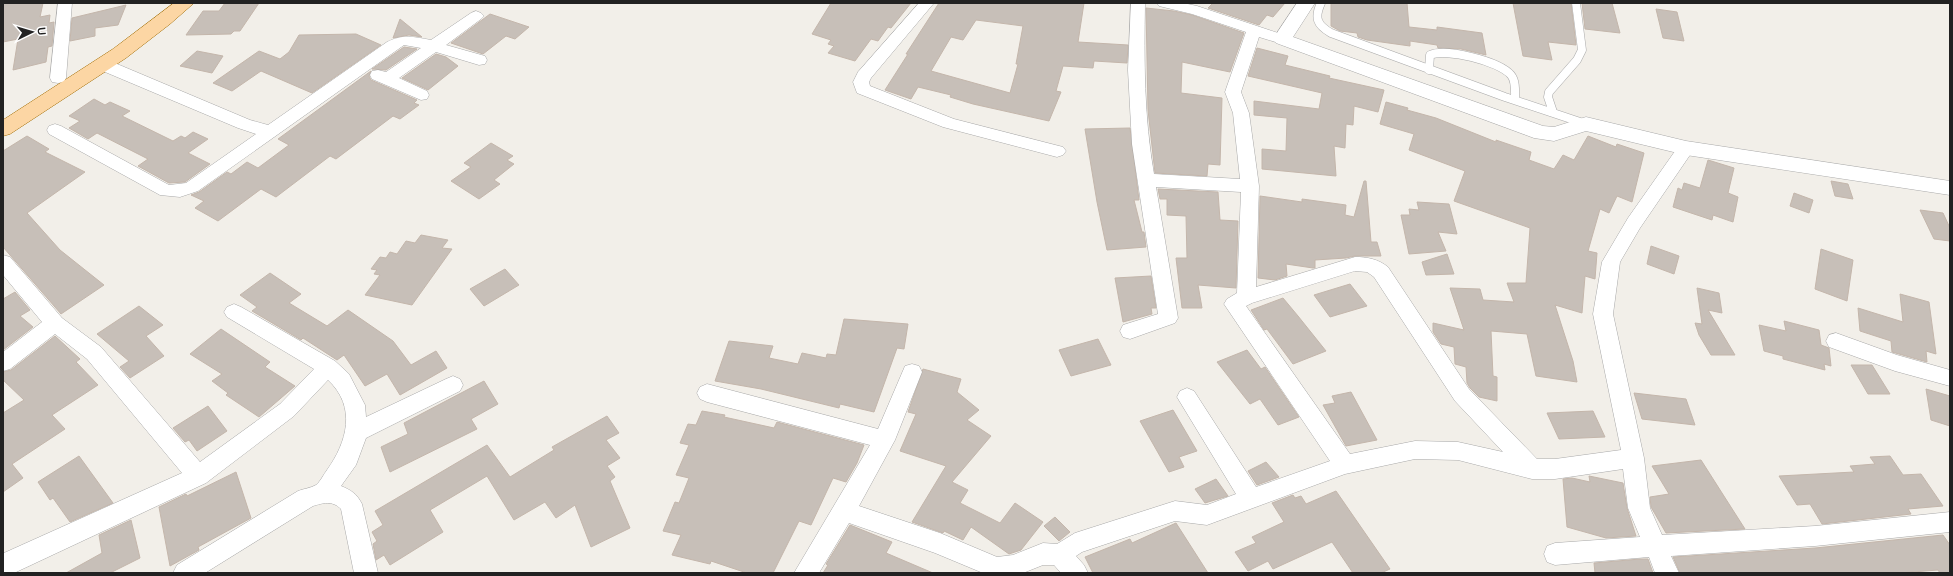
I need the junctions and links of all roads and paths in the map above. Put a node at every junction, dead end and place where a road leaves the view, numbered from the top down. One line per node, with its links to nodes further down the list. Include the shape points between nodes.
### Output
1 (65, 3): 19 (street)
2 (166, 3): 19 (main road)
3 (185, 3): 16 (main road)
4 (927, 3): 30 (street, via 864,76 861,82 863,89 949,123)
5 (1138, 3): 31 (street, via 1137,107)
6 (1164, 3): 10 (street)
7 (1306, 3): 13 (street)
8 (1322, 3): 18 (lane, via 1315,18 1324,30)
9 (1576, 3): 23 (lane, via 1582,50 1577,60 1549,92)
10 (1201, 7): 12 (street)
11 (476, 16): 14 (street)
12 (1254, 30): 13 (street); 32 (street, via 1233,92 1242,119)
13 (1282, 39): 25 (street, via 1541,133 1554,134)
14 (434, 46): 15 (street); 17 (street, via 408,40 400,41); 20 (street)
15 (478, 60)
16 (104, 65): 26 (main road); 28 (street, via 244,124)
17 (362, 68): 20 (street); 28 (street)
18 (1429, 70): 22 (lane); 22 (lane, via 1430,55 1435,53 1493,63 1504,68 1512,76)
19 (58, 78): 24 (main road)
20 (387, 79): 21 (street)
21 (421, 95)
22 (1515, 100): 23 (lane)
23 (1553, 112): 25 (lane)
24 (3, 113)
25 (1586, 124): 29 (street)
26 (3, 129)
27 (54, 130): 28 (street, via 166,191 180,191 192,187)
28 (270, 132)
29 (1686, 148): 33 (street); 49 (street, via 1634,223 1611,262 1603,314)
30 (1057, 151)
31 (1146, 180): 32 (street); 38 (street, via 1168,318)
32 (1250, 186): 35 (street)
33 (1950, 188)
34 (3, 262): 37 (street)
35 (1246, 297): 50 (street, via 1234,304); 51 (street, via 1355,264 1375,266 1462,395)
36 (234, 312): 41 (street)
37 (55, 324): 40 (street); 52 (street, via 94,353)
38 (1130, 331)
39 (1836, 341): 43 (street, via 1895,363)
40 (3, 363)
41 (328, 367): 47 (street, via 342,380 355,405); 52 (street, via 287,410)
42 (912, 372): 48 (street)
43 (1950, 378)
44 (453, 385): 47 (street)
45 (707, 393): 48 (street)
46 (1187, 397): 54 (street)
47 (357, 432): 53 (street, via 348,458)
48 (884, 440): 55 (street)
49 (1632, 458): 51 (street, via 1555,469); 57 (street, via 1639,508)
50 (1345, 465): 51 (street, via 1415,450 1458,451); 54 (street)
51 (1532, 469)
52 (198, 476): 60 (street)
53 (324, 492): 61 (street, via 306,498); 62 (street, via 343,495 351,504)
54 (1251, 499): 58 (street, via 1207,515 1175,511 1075,544)
55 (845, 511): 58 (street, via 940,544 997,568 1013,566 1043,554); 63 (street)
56 (1950, 522): 57 (street, via 1815,536)
57 (1655, 546): 59 (street); 65 (street)
58 (1060, 554): 64 (street)
59 (1555, 554)
60 (3, 567)
61 (185, 573)
62 (366, 573)
63 (806, 573)
64 (1076, 573)
65 (1667, 573)

